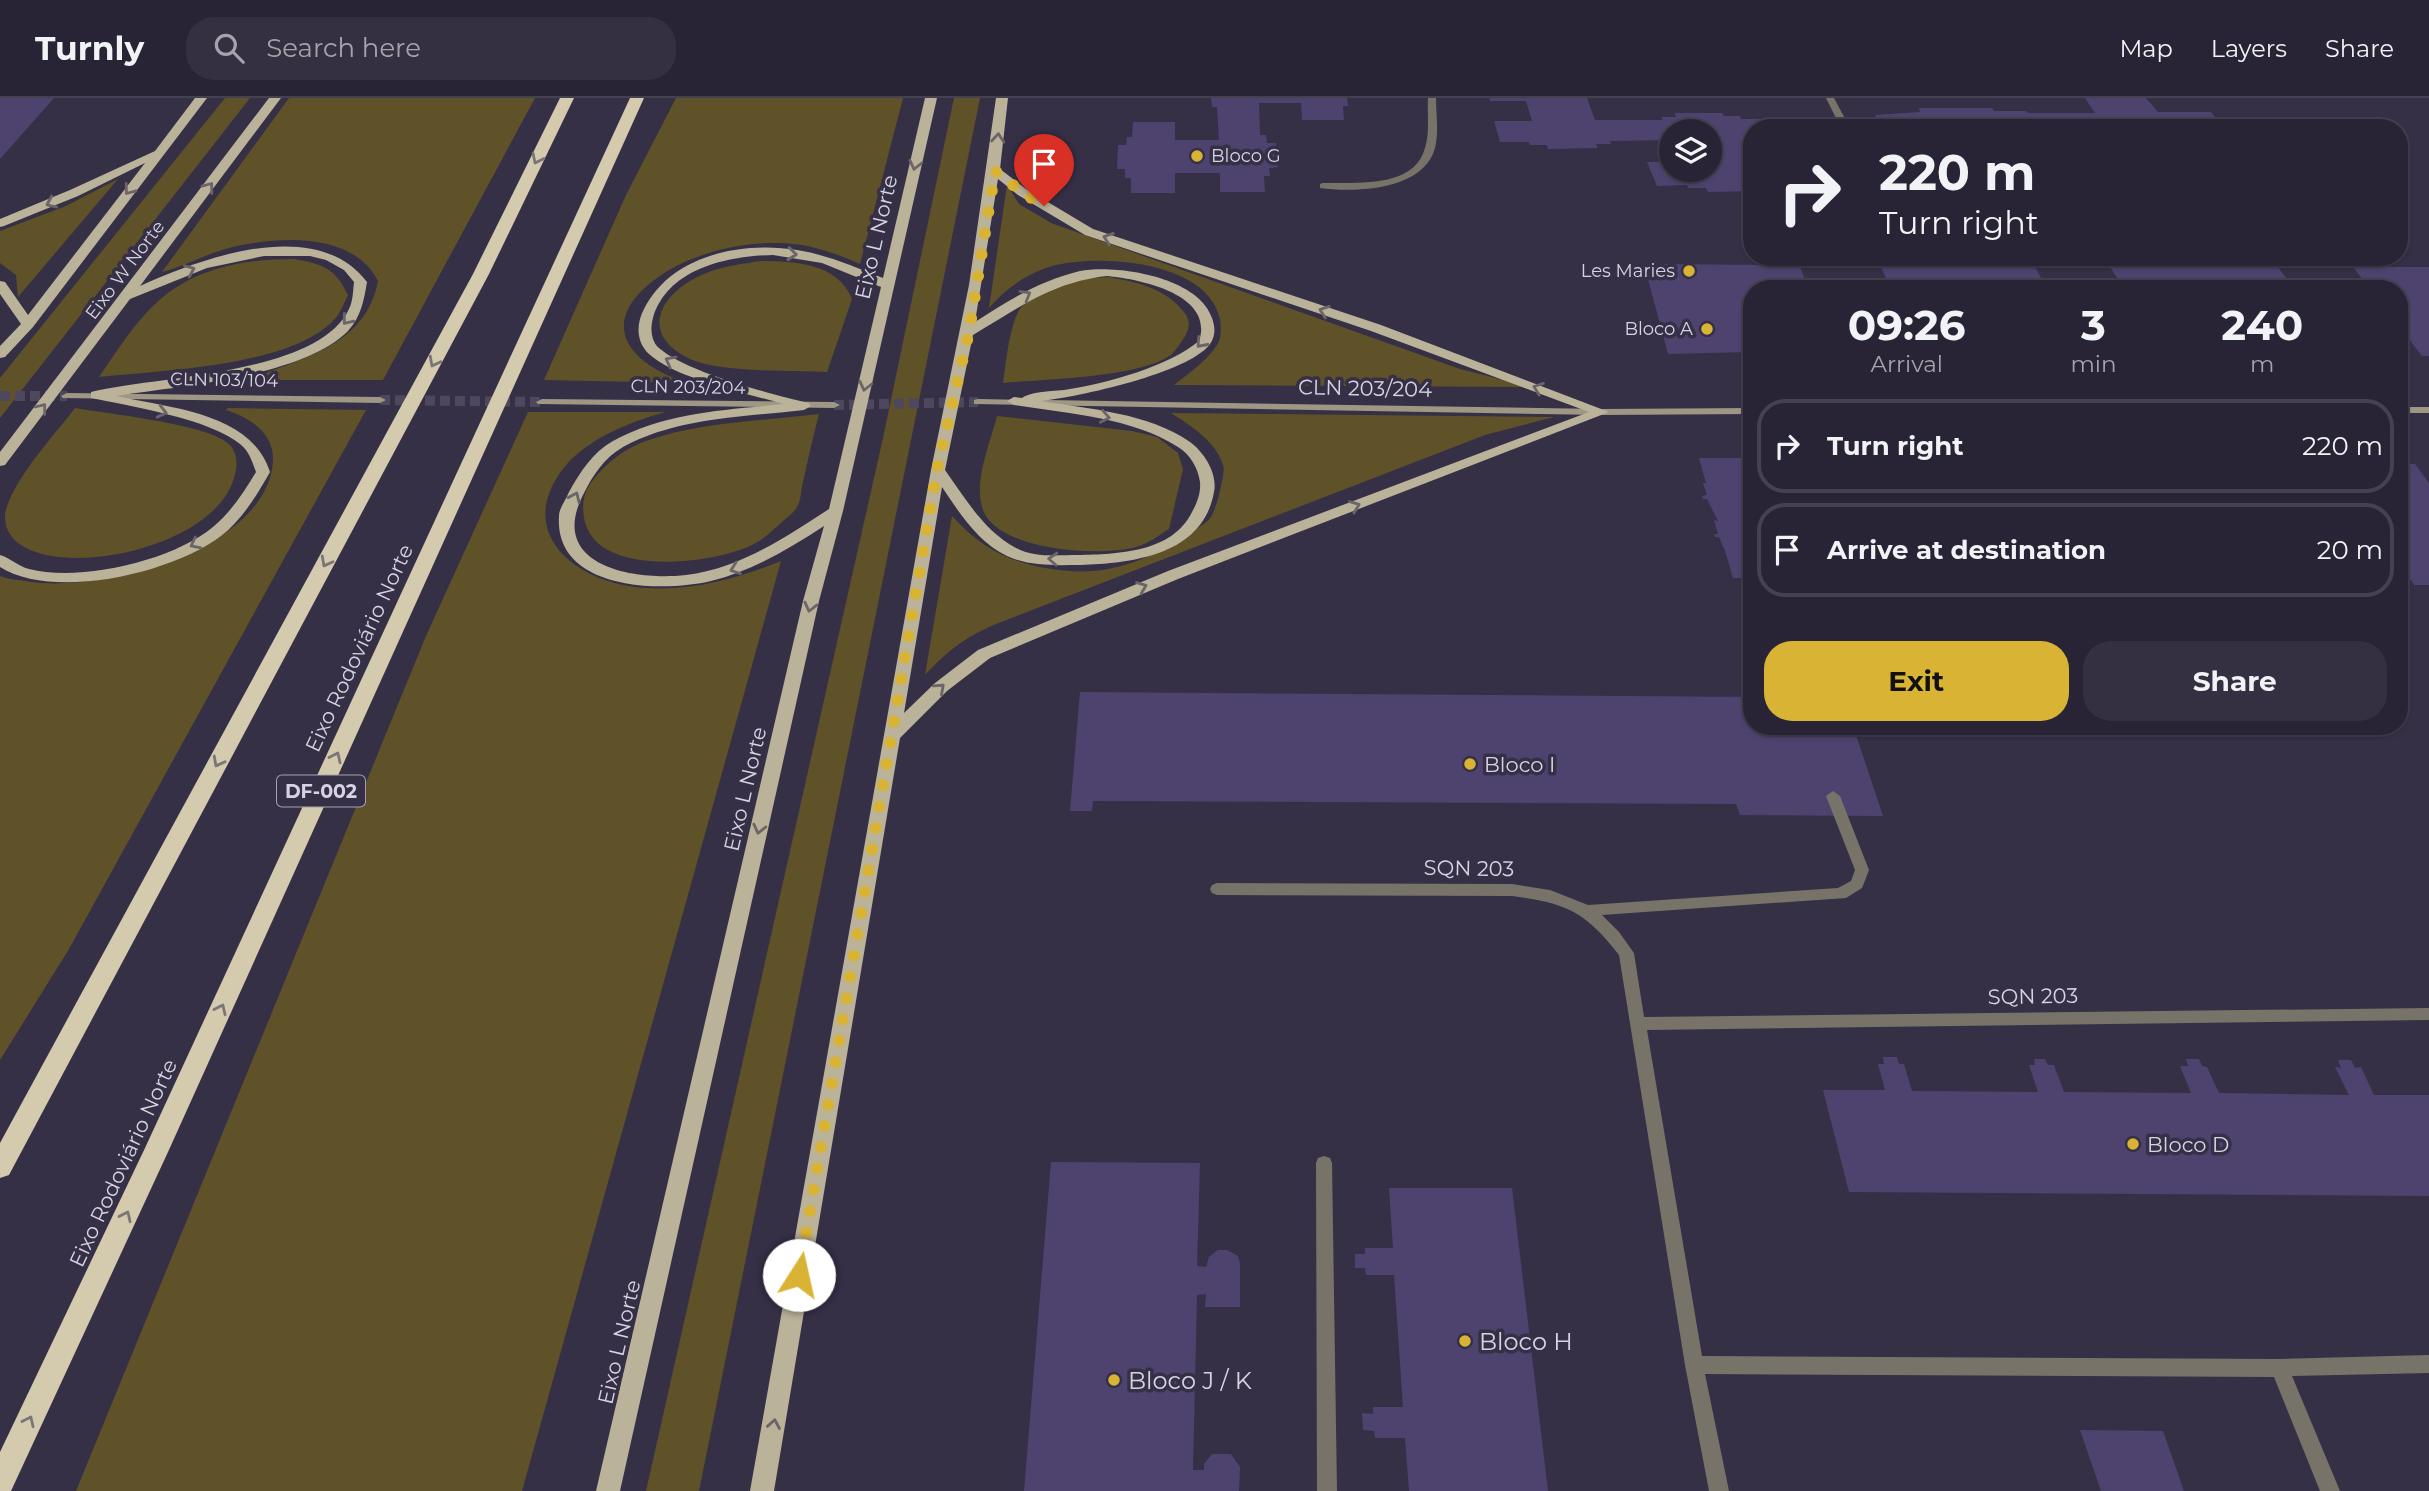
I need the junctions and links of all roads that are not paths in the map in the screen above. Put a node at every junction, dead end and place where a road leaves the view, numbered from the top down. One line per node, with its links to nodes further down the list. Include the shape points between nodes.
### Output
1 (201, 98): 10 (main road)
2 (275, 98): 16 (main road, Eixo W Norte, one-way to 2)
3 (567, 98): 43 (highway, one-way to 43, via 481,275)
4 (637, 98): 47 (highway, Eixo Rodoviário Norte / DF-002, one-way to 4)
5 (931, 98): 15 (main road, Eixo L Norte, one-way to 15)
6 (1002, 98): 11 (main road, one-way to 6)
7 (1432, 98): 12 (street, via 1429,151 1415,173 1391,183)
8 (1830, 98): 9 (street)
9 (1841, 119)
10 (157, 152): 13 (main road, one-way to 13); 17 (main road, one-way to 17)
11 (995, 171): 18 (main road); 31 (main road, one-way to 11, via 1376,328 1089,232)
12 (1323, 186)
13 (0, 223)
14 (0, 285): 17 (main road)
15 (888, 285): 27 (main road, one-way to 15, via 683,368 651,349 645,319 659,291 691,267 737,254 768,252 817,257); 34 (main road, Eixo L Norte, one-way to 34)
16 (127, 296): 20 (main road, one-way to 20, via 201,265 276,250 336,257 361,282 357,306 349,319 328,341 303,354 258,369); 32 (main road, Eixo W Norte, one-way to 16)
17 (28, 324): 19 (main road)
18 (969, 332): 24 (main road, one-way to 24, via 1029,292 1084,274 1153,280 1181,293 1205,316 1209,335 1195,351 1081,391); 33 (main road)
19 (0, 354)
20 (96, 395): 21 (street, CLN 103/104); 22 (street, CLN 103/104); 35 (main road, one-way to 35, via 207,422 241,437 258,455 263,472 246,503 215,534 141,566 54,578 22,572)
21 (67, 396)
22 (380, 400)
23 (978, 401): 24 (street, CLN 203/204)
24 (1014, 401): 31 (street, CLN 203/204); 33 (main road, one-way to 33, via 1138,424 1185,445 1203,465 1209,487 1199,516 1189,530 1150,552 1122,559 1035,558 1011,553 982,532)
25 (542, 402): 27 (street, CLN 203/204)
26 (834, 405): 27 (street, CLN 203/204)
27 (804, 406): 34 (main road, one-way to 27, via 734,571 688,580 616,577 571,547 566,516 586,472 616,445 686,421)
28 (2408, 410): 29 (street)
29 (2429, 410)
30 (1743, 411): 31 (street, CLN 203/204)
31 (1602, 412): 36 (main road, one-way to 31, via 941,687 984,654 1173,575)
32 (0, 462)
33 (937, 470): 36 (main road)
34 (836, 511): 48 (main road, Eixo L Norte, one-way to 48, via 808,615)
35 (0, 560)
36 (892, 736): 49 (main road, one-way to 36)
37 (1833, 796): 39 (street, via 1862,870 1857,884 1841,894)
38 (1217, 889): 39 (street, SQN 203, via 1512,890 1543,893)
39 (1589, 910): 41 (street, SQN 203, via 1626,953)
40 (2429, 1014): 41 (street, SQN 203)
41 (1638, 1024): 45 (street, SQN 203)
42 (1324, 1163): 50 (street)
43 (0, 1167)
44 (2429, 1364): 46 (street)
45 (1695, 1365): 46 (street); 51 (street, SQN 203)
46 (2278, 1368): 52 (street)
47 (0, 1483)
48 (608, 1491)
49 (762, 1491)
50 (1327, 1491)
51 (1719, 1491)
52 (2330, 1491)

